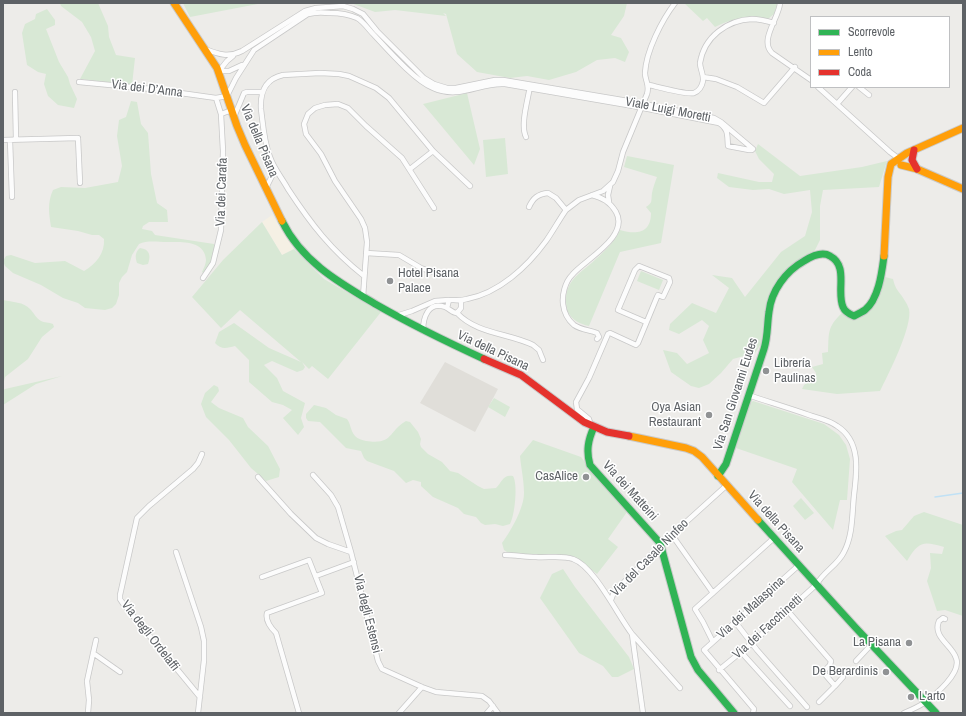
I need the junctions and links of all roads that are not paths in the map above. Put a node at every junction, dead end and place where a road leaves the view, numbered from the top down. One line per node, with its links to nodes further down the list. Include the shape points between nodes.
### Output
1 (174, 3): 7 (main road, Via della Pisana)
2 (675, 3): 15 (street, via 662,24 651,50 645,74)
3 (780, 3): 6 (street)
4 (330, 13): 5 (street, via 339,8); 9 (street, Viale Luigi Moretti, via 314,13 303,17 257,47); 16 (street, Viale Luigi Moretti, via 350,15 362,21 419,79 435,89 457,93 500,84)
5 (365, 15): 8 (street, via 345,7 308,10); 16 (street, Viale Luigi Moretti, via 376,31 424,78 434,84 456,88 498,80)
6 (774, 23): 10 (street, via 768,39 768,48); 12 (street, via 750,19 718,31 702,55 700,64)
7 (204, 49): 8 (street, via 228,56); 11 (main road, Via della Pisana)
8 (234, 55): 11 (street)
9 (245, 63): 11 (street, Viale Luigi Moretti, via 231,71); 23 (street, Viale Luigi Moretti)
10 (795, 68): 12 (street, via 764,104 737,87); 13 (street)
11 (219, 71): 23 (main road, Via della Pisana)
12 (703, 77): 15 (street, via 699,89 692,93)
13 (810, 79)
14 (79, 82): 24 (street, Via dei D’Anna)
15 (649, 85): 26 (street)
16 (530, 87): 26 (street, Viale Luigi Moretti); 32 (street, via 523,125)
17 (819, 88): 25 (street)
18 (851, 88): 25 (street)
19 (860, 88): 22 (street)
20 (15, 92): 36 (street)
21 (262, 92): 29 (street, via 244,93); 40 (street, via 270,81 281,75 325,72 346,75 387,96); 44 (street, via 261,107 266,144)
22 (869, 95)
23 (227, 96): 24 (street, Via dei D’Anna); 27 (main road, Via della Pisana)
24 (216, 98): 28 (street, Via dei Carafa)
25 (837, 104): 41 (street)
26 (643, 106): 31 (street, Viale Luigi Moretti, via 714,118); 33 (street, Viale Luigi Moretti, via 719,123 726,129); 46 (street)
27 (232, 110): 28 (street); 29 (main road, Via della Pisana)
28 (221, 114): 59 (street, Via dei Carafa, via 221,230 213,263)
29 (234, 117): 48 (main road, Via della Pisana)
30 (963, 128): 39 (main road, Via San Giovanni Eudes)
31 (734, 132): 33 (street); 37 (street, Viale Luigi Moretti)
32 (526, 137)
33 (728, 138): 38 (street, Viale Luigi Moretti, via 728,146)
34 (3, 140): 35 (street)
35 (10, 140): 36 (street); 51 (street)
36 (16, 140): 45 (street, via 78,138)
37 (742, 140): 38 (street, via 742,145); 38 (street, Viale Luigi Moretti, via 753,148 752,150)
38 (737, 148)
39 (914, 150): 41 (main road, Via San Giovanni Eudes); 43 (main road, via 911,162)
40 (432, 151): 42 (street); 47 (street)
41 (899, 161): 43 (main road); 72 (main road, Via San Giovanni Eudes, via 889,174 883,268 879,286 871,303 859,315 851,316 845,312 840,269 832,256 818,254 795,266 771,302 767,339)
42 (410, 169): 54 (street); 56 (street, via 397,153 344,106 319,106 306,116 306,134 362,222 366,232)
43 (917, 169): 49 (main road)
44 (275, 170): 48 (street); 58 (street, via 318,231)
45 (80, 183)
46 (611, 184): 50 (street); 52 (street)
47 (470, 186)
48 (266, 188): 60 (main road, Via della Pisana, via 284,225 298,246 334,280)
49 (963, 189)
50 (592, 195): 52 (street); 55 (street, via 575,202)
51 (12, 197)
52 (609, 202): 70 (street, via 618,216 616,230 606,246 571,276 564,290 563,300 564,311 569,320 578,327 597,334)
53 (529, 207): 55 (street, via 536,197 548,193)
54 (434, 208)
55 (566, 210): 62 (street, via 542,246 511,277 487,292)
56 (366, 253): 57 (street, via 399,256); 58 (street)
57 (441, 275)
58 (364, 276): 60 (street)
59 (203, 278)
60 (362, 297): 67 (main road, Via della Pisana)
61 (449, 300): 62 (street); 63 (street); 64 (street, via 435,301)
62 (461, 300): 65 (street, via 461,308)
63 (447, 308): 65 (street); 66 (street, via 434,307)
64 (419, 309): 66 (street); 67 (street)
65 (457, 313): 71 (street, via 472,325 532,345 539,350)
66 (425, 315): 69 (street)
67 (396, 316): 69 (main road, Via della Pisana)
68 (646, 322): 68 (street, via 658,295 663,297 670,280 639,266 618,310); 73 (street, via 636,345 608,334 576,402 577,410)
69 (423, 331): 73 (main road, Via della Pisana, via 521,375)
70 (597, 339)
71 (543, 360)
72 (748, 395): 75 (main road, Via San Giovanni Eudes); 91 (street, Via dei Facchinetti, via 833,423 846,433 853,448 857,475 849,541 841,557)
73 (593, 427): 76 (main road, Via della Pisana, via 691,450 699,454); 83 (main road, Via dei Matteini, via 587,451 590,465)
74 (202, 454): 111 (street, Via degli Ordelaffi, via 191,472 137,518 120,595 124,605)
75 (726, 464): 76 (main road, Via San Giovanni Eudes); 78 (main road, Via San Giovanni Eudes); 80 (main road, Via San Giovanni Eudes)
76 (710, 467): 78 (main road, Via della Pisana)
77 (313, 475): 85 (street, Via degli Estensi, via 338,507)
78 (718, 476): 80 (main road, Via della Pisana)
79 (258, 477): 85 (street, via 316,538)
80 (726, 483): 81 (street, Via del Casale Ninfeo); 82 (main road, Via della Pisana)
81 (672, 536): 83 (street, Via del Casale Ninfeo); 92 (street)
82 (774, 538): 88 (main road, Via della Pisana); 92 (street)
83 (661, 546): 93 (street, Via del Casale Ninfeo, via 614,592); 124 (main road, via 691,657 698,670)
84 (176, 552): 111 (street, via 204,641)
85 (351, 552): 87 (street, Via degli Estensi)
86 (505, 554): 93 (street, Via del Casale Ninfeo, via 572,558 586,568)
87 (354, 562): 89 (street); 109 (street, Via degli Estensi, via 381,668)
88 (799, 565): 91 (main road, Via della Pisana); 96 (street, Via dei Malaspina)
89 (316, 576): 90 (street, via 309,560); 119 (street, via 322,593 267,613 266,618 276,633)
90 (262, 577)
91 (817, 584): 94 (street, Via dei Facchinetti); 101 (main road, Via della Pisana)
92 (713, 593): 99 (street, via 695,609)
93 (611, 600): 97 (street)
94 (787, 610): 100 (street, Via dei Facchinetti); 108 (street, via 831,662 823,672)
95 (945, 619): 113 (street, via 939,621 938,631 956,656 957,666 949,680)
96 (736, 623): 99 (street, Via dei Malaspina); 100 (street)
97 (632, 634): 110 (street); 123 (street)
98 (96, 640): 103 (street)
99 (713, 642): 105 (street, Via dei Malaspina, via 704,650)
100 (752, 642): 102 (street, Via dei Facchinetti); 116 (street)
101 (871, 645): 104 (street); 113 (main road, Via della Pisana)
102 (741, 652): 105 (street, Via dei Facchinetti); 115 (street)
103 (93, 653): 106 (street); 117 (street, via 87,681)
104 (856, 661)
105 (719, 670): 125 (street, via 754,709)
106 (120, 672)
107 (843, 676): 108 (street)
108 (835, 686): 112 (street)
109 (422, 687): 114 (street, Via degli Estensi, via 438,692 481,696); 120 (street)
110 (680, 688)
111 (200, 697): 118 (street)
112 (819, 702)
113 (924, 703): 126 (street); 127 (main road, Via della Pisana)
114 (493, 706): 121 (street); 122 (street, Via degli Estensi)
115 (790, 706)
116 (807, 706)
117 (88, 713)
118 (198, 713)
119 (299, 713)
120 (399, 713)
121 (487, 713)
122 (498, 713)
123 (643, 713)
124 (734, 713)
125 (754, 713)
126 (904, 713)
127 (936, 713)

